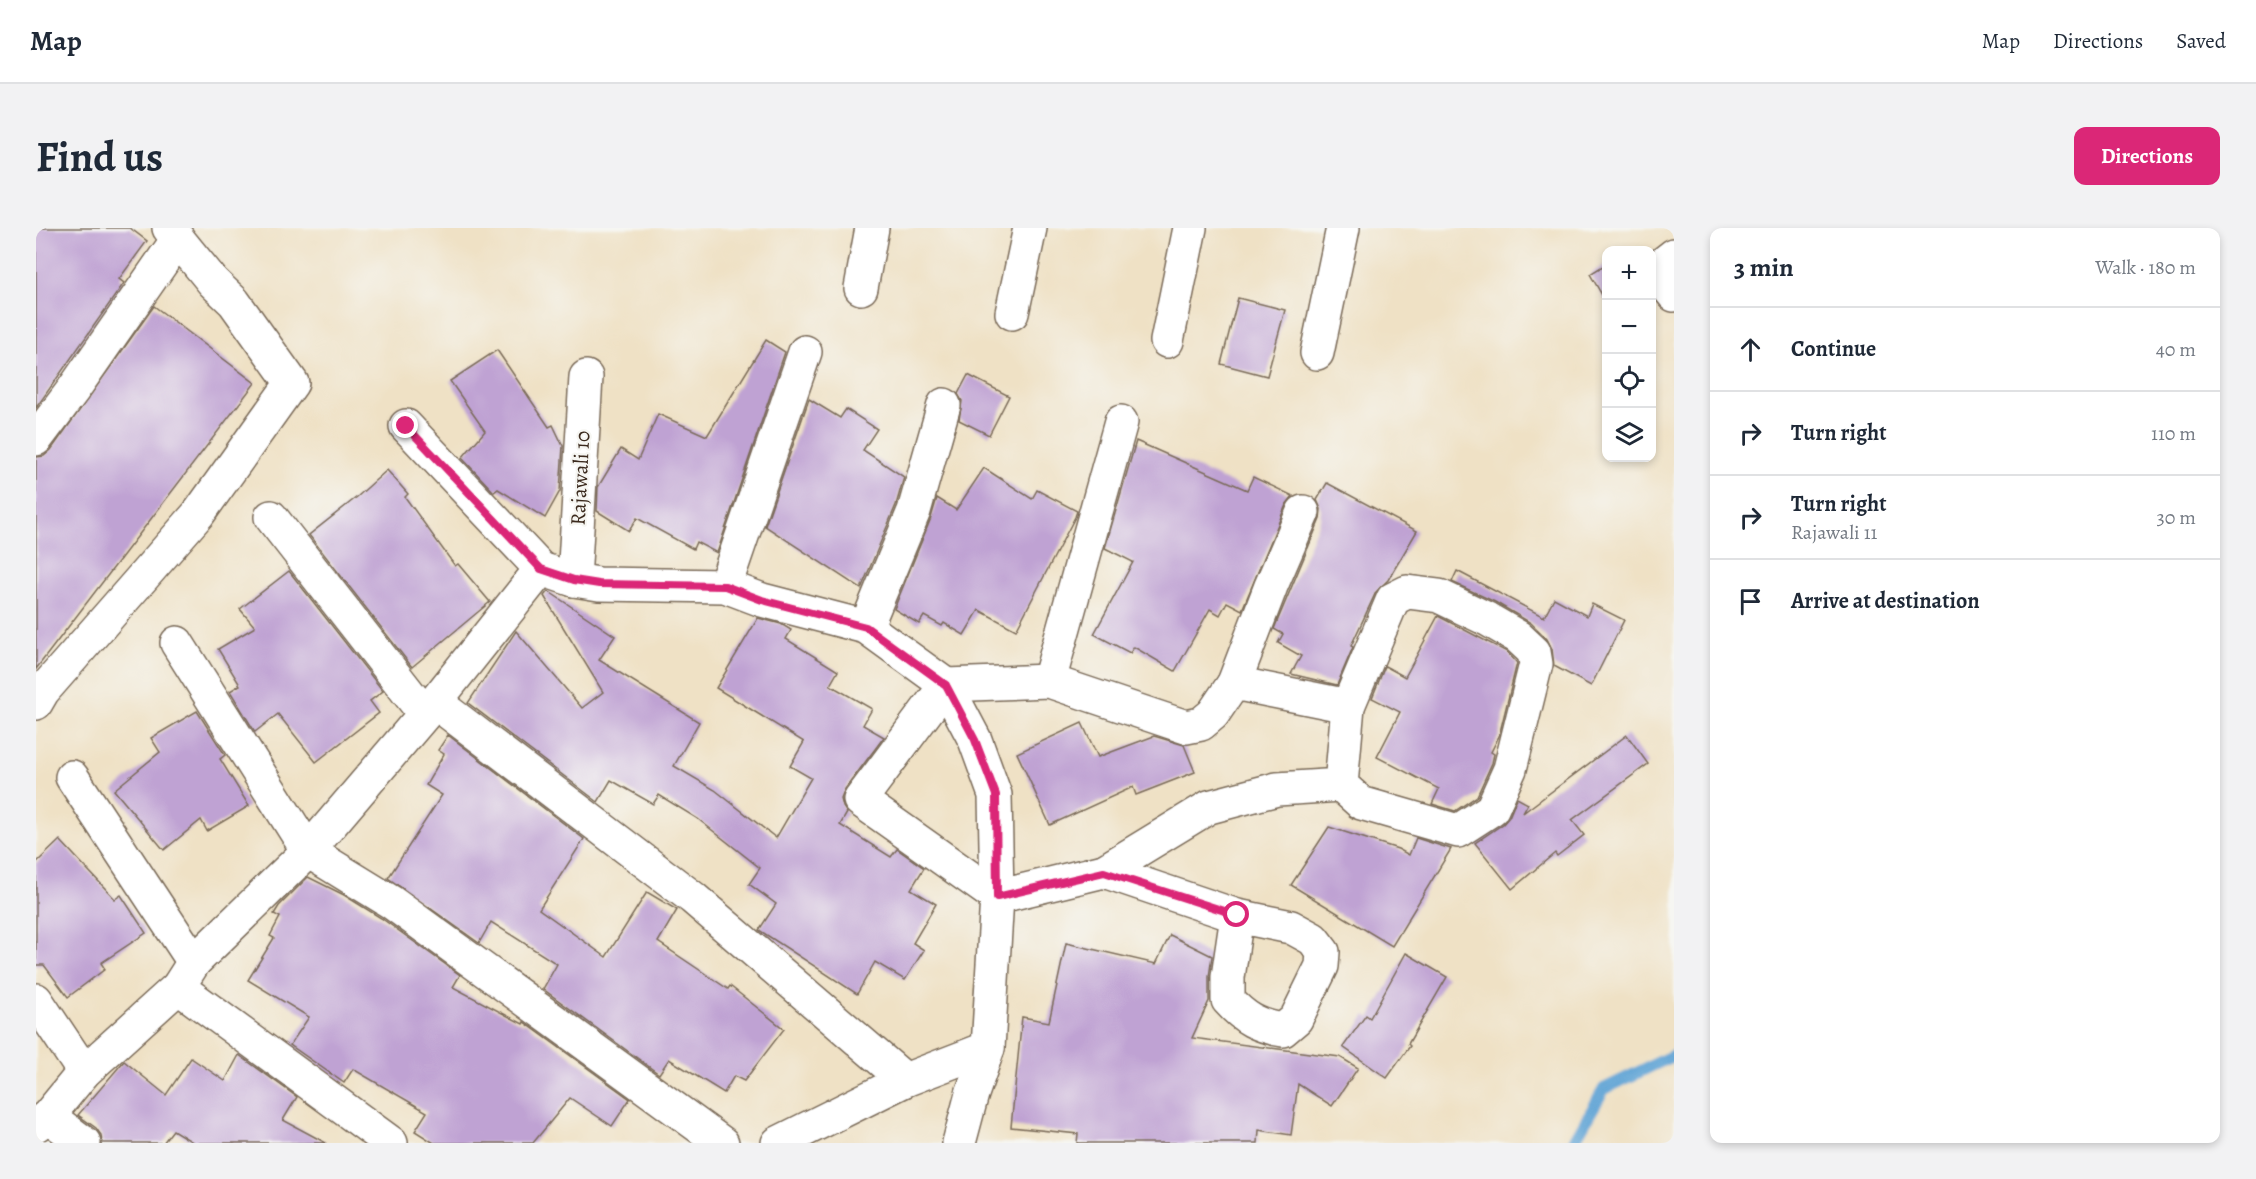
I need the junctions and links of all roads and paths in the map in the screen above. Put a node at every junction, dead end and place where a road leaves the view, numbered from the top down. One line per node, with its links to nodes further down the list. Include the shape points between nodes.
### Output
1 (872, 228): 7 (street)
2 (1030, 228): 9 (street)
3 (1190, 228): 10 (street)
4 (1343, 228): 12 (street)
5 (173, 234): 17 (street, via 73,390); 28 (street, via 234,302 292,383 199,513)
6 (1674, 255): 8 (street, via 1665,262 1662,279)
7 (861, 288)
8 (1674, 295)
9 (1012, 313)
10 (1167, 341)
11 (805, 352): 22 (street)
12 (1317, 353)
13 (585, 377): 21 (street, Rajawali 10)
14 (944, 405): 23 (street, via 914,511)
15 (1121, 422): 25 (street)
16 (406, 426): 20 (street)
17 (36, 439)
18 (1303, 512): 26 (street)
19 (271, 517): 30 (street)
20 (541, 569): 21 (street); 30 (street)
21 (574, 580): 22 (street, via 599,584)
22 (725, 586): 23 (street, via 762,600)
23 (866, 627): 27 (street)
24 (177, 643): 33 (street)
25 (1049, 681): 26 (street, via 1186,727 1201,724 1213,714); 27 (street)
26 (1234, 683): 29 (street)
27 (946, 685): 35 (street, via 975,740 996,795); 35 (street, via 860,800)
28 (38, 693)
29 (1348, 706): 32 (street); 32 (street, via 1393,599 1407,592 1439,596 1518,637 1534,652 1536,664 1510,769 1492,809 1458,831 1360,803)
30 (430, 707): 33 (street); 41 (street, via 693,898)
31 (72, 777): 37 (street)
32 (1341, 785): 34 (street, via 1276,789 1209,807)
33 (308, 851): 37 (street); 45 (street, via 391,902)
34 (1104, 872): 35 (street); 36 (street)
35 (997, 897): 39 (street)
36 (1237, 915)
37 (186, 975): 40 (street); 44 (street)
38 (36, 1000): 40 (street)
39 (988, 1048): 41 (street); 47 (street)
40 (84, 1072): 42 (street)
41 (905, 1080): 46 (street)
42 (42, 1121): 43 (street)
43 (84, 1143)
44 (391, 1143)
45 (722, 1143)
46 (778, 1143)
47 (959, 1143)

